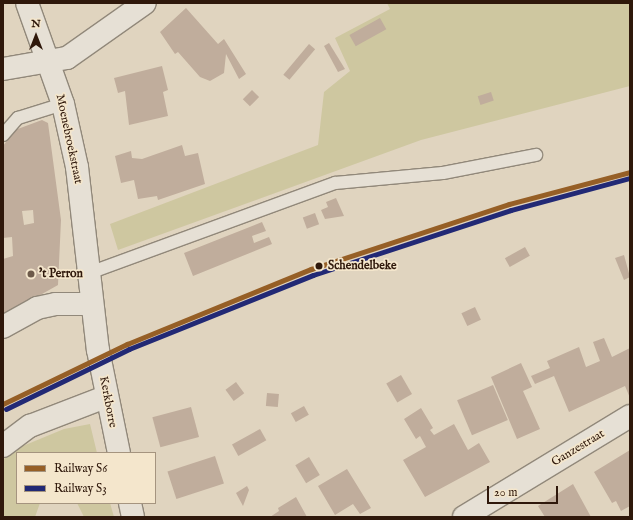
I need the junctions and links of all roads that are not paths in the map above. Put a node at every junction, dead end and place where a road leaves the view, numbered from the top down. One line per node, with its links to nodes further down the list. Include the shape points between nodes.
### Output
1 (27, 3): 3 (street, Moenebroekstraat)
2 (145, 3): 3 (street, via 94,42)
3 (50, 63): 4 (street); 5 (street, Moenebroekstraat)
4 (3, 69)
5 (63, 104): 6 (lane, via 18,118); 8 (street, Moenebroekstraat, via 77,167)
6 (3, 135)
7 (536, 155): 8 (lane, via 443,173 335,183)
8 (89, 273): 9 (street, Moenebroekstraat)
9 (92, 304): 10 (street, via 56,304 37,308); 11 (street, Moenebroekstraat)
10 (3, 327)
11 (98, 350): 12 (street, Kerkborre)
12 (105, 397): 14 (street, via 30,426); 15 (street, Kerkborre)
13 (630, 416): 18 (street, Ganzestraat)
14 (3, 446)
15 (118, 452)
16 (130, 504): 17 (street)
17 (133, 517)
18 (464, 517)

